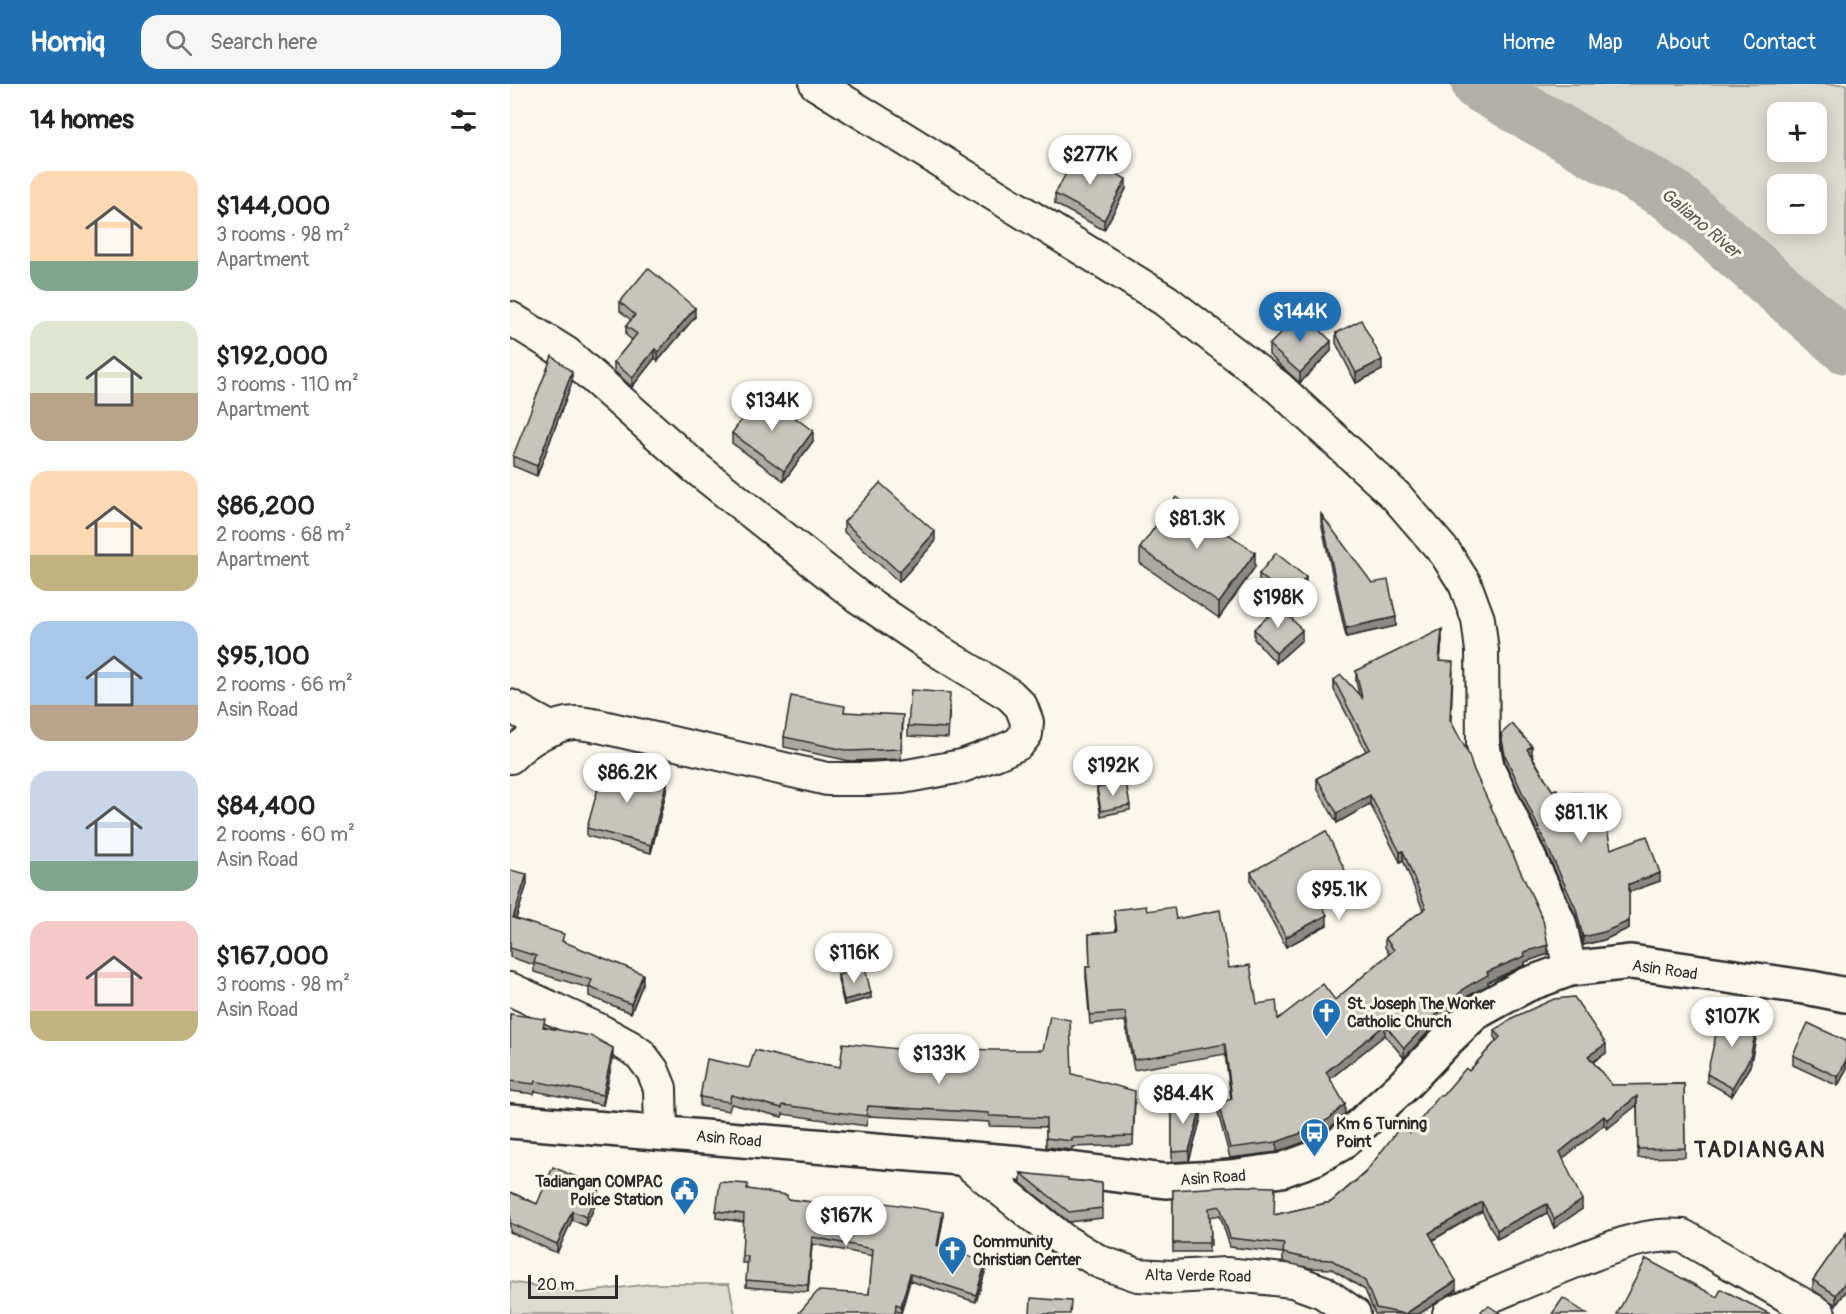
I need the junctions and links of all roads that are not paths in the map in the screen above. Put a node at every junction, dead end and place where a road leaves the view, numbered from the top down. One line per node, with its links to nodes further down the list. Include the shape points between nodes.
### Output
1 (816, 84): 6 (street, via 1165,300 1279,388 1396,496 1446,554 1465,584 1478,619 1483,744 1488,768 1560,924)
2 (510, 318): 4 (street, via 566,352 696,468 857,596 1010,696 1021,706 1027,722 1026,734 1018,744 962,766 867,779 827,779 599,726 574,723)
3 (510, 706): 4 (street)
4 (552, 729): 5 (street, via 518,748)
5 (510, 757)
6 (1570, 969): 8 (main road, Asin Road, via 1631,962); 11 (main road, Asin Road, via 1526,985 1475,1013 1340,1144 1282,1170 1165,1180)
7 (510, 990): 10 (street, via 597,1029 641,1055 660,1088)
8 (1846, 995)
9 (510, 1122): 10 (main road, Asin Road)
10 (661, 1132): 11 (main road, Asin Road)
11 (962, 1158): 12 (street, Alta Verde Road, via 1064,1240 1100,1262 1138,1275 1227,1274 1293,1281 1323,1292)
12 (1354, 1314)
13 (1449, 1314): 14 (street, via 1626,1243 1662,1234 1683,1236)
14 (1819, 1314)

